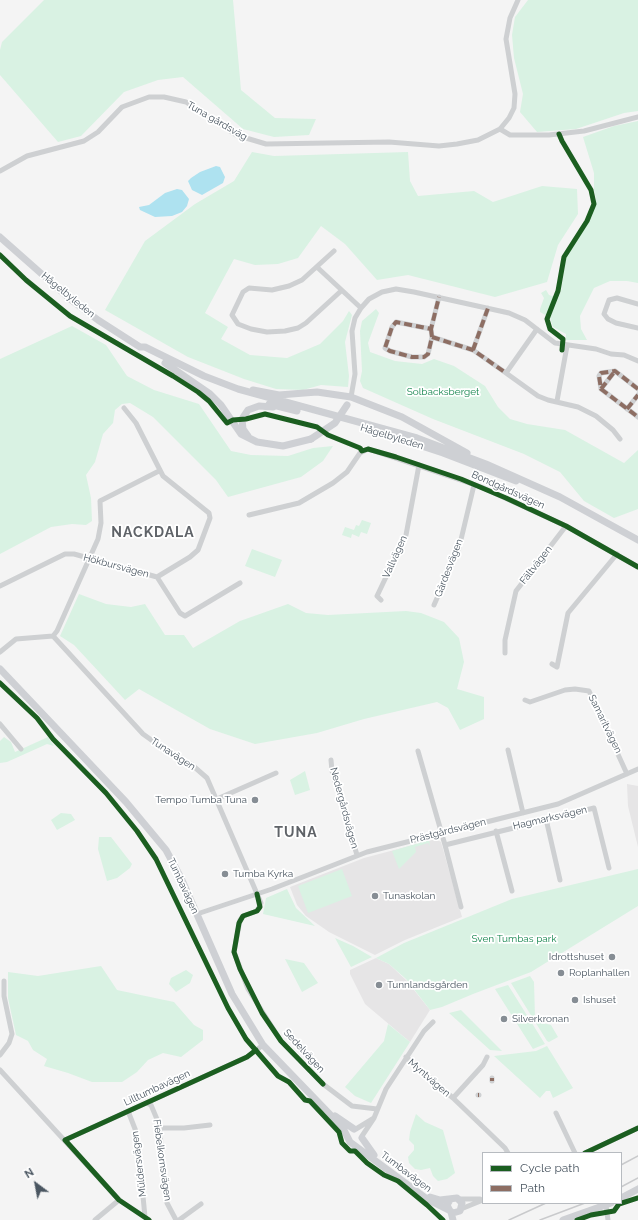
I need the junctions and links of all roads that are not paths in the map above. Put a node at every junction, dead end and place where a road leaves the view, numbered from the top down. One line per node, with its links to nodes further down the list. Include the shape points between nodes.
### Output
1 (518, 0): 3 (street, Tuna gårdsväg, via 510,18 506,39 515,101 511,114)
2 (638, 117): 3 (street, via 584,131 559,134 510,136)
3 (500, 129): 4 (street, Tuna gårdsväg, via 478,140 450,145 366,142 273,145 250,141 236,135 186,102 164,97 149,97 122,107 98,132 84,141 27,156)
4 (0, 172)
5 (0, 237): 20 (main road, Hågelbyleden, via 70,299 98,320)
6 (334, 251): 7 (street)
7 (318, 268): 8 (street); 8 (street, via 289,286 272,290 249,288 243,292 232,315 235,322 267,332 298,328)
8 (341, 291): 11 (street)
9 (439, 297): 11 (street, via 389,290 369,299); 12 (street); 15 (street)
10 (638, 304): 13 (street, via 617,298 609,300 604,314 616,323)
11 (361, 308): 26 (street, via 352,331 355,374)
12 (488, 308): 14 (street, via 517,316); 18 (street)
13 (638, 328)
14 (537, 329): 17 (street, via 556,343); 22 (street)
15 (431, 330): 16 (street); 16 (street, via 396,322 385,348 421,358 428,354)
16 (432, 337): 18 (street)
17 (567, 346): 19 (street, via 596,349); 27 (street)
18 (473, 350): 22 (street)
19 (638, 361)
20 (168, 362): 26 (main road, via 268,394 317,392); 30 (main road, Hågelbyleden, via 204,381 255,400); 32 (main road, via 210,394 241,434); 34 (main road, Hågelbyleden, via 238,390 417,438)
21 (616, 371): 23 (street); 23 (street, via 601,373 599,376); 24 (street)
22 (506, 373): 27 (street, via 535,394)
23 (602, 389): 29 (street)
24 (638, 389)
25 (638, 395): 29 (street)
26 (351, 398): 32 (main road, bridge, via 335,423 311,439 283,446); 34 (main road, via 402,417)
27 (557, 401): 33 (street, via 596,416)
28 (124, 408): 36 (street, Hökbursvägen, via 136,423)
29 (628, 409): 31 (street)
30 (297, 411): 32 (main road, via 264,406 250,409 243,416 242,425 244,433); 41 (main road, Hågelbyleden, via 374,431 485,469 559,502)
31 (638, 417)
32 (251, 439)
33 (620, 439)
34 (486, 464): 40 (main road, Hågelbyleden, via 560,497)
35 (419, 465): 37 (street, Bondgårdsvägen); 38 (street, Bondgårdsvägen, via 368,449 362,451 342,476 299,503); 48 (street, Vallvägen, via 406,535 377,596)
36 (159, 471): 43 (street, via 100,501 101,523); 45 (street, Hökbursvägen, via 206,509 210,516 198,550)
37 (474, 485): 39 (street, Bondgårdsvägen, via 524,505); 49 (street, Gärdesvägen, via 459,548)
38 (249, 515)
39 (566, 526): 42 (street, Bondgårdsvägen); 52 (street, Fältvägen, via 516,590 505,640)
40 (638, 540)
41 (638, 545)
42 (617, 554): 44 (street, Bondgårdsvägen); 53 (street, via 568,613 557,667)
43 (90, 559): 45 (street, Hökbursvägen); 47 (street, Hökbursvägen, via 74,554 60,555); 50 (street, via 58,631)
44 (638, 567)
45 (157, 577): 46 (street, via 183,616)
46 (240, 583)
47 (0, 586)
48 (381, 600)
49 (434, 605)
50 (53, 636): 51 (street, via 16,639); 64 (street, Tunavägen, via 143,734 204,774)
51 (0, 652)
52 (505, 653)
53 (552, 664)
54 (0, 669): 76 (main road, Tumbavägen, via 126,802 168,852)
55 (526, 700): 63 (street, Samaritvägen, via 530,702 565,690 589,691)
56 (0, 724): 57 (street)
57 (21, 749)
58 (508, 750): 65 (street)
59 (418, 751): 68 (street)
60 (331, 760): 70 (street, Nedergårdsvägen, via 332,772)
61 (638, 769): 63 (street, Prästgårdsvägen)
62 (276, 773): 64 (street)
63 (628, 774): 65 (street, Prästgårdsvägen, via 558,804)
64 (217, 799): 74 (street, Tunavägen)
65 (523, 813): 68 (street, Prästgårdsvägen)
66 (546, 819): 67 (street, Hagmarksvägen); 71 (street, Hagmarksvägen, via 594,808); 72 (street)
67 (496, 831): 69 (street, Hagmarksvägen); 73 (street)
68 (442, 833): 69 (street); 70 (street, Prästgårdsvägen)
69 (446, 845): 75 (street)
70 (357, 855): 74 (street, Prästgårdsvägen)
71 (609, 868)
72 (560, 880)
73 (512, 891)
74 (257, 894): 76 (street, Prästgårdsvägen); 87 (street, Sedelvägen, via 260,907 240,920 234,952 248,989 281,1041 323,1084 352,1106)
75 (461, 908)
76 (197, 914): 79 (main road, Tumbavägen, via 232,994)
77 (4, 981): 80 (street, via 4,996 12,1034)
78 (433, 1022): 81 (street, via 424,1030)
79 (263, 1045): 85 (street, Lilltumbavägen, via 247,1057); 86 (main road, Tumbavägen)
80 (0, 1055)
81 (406, 1057): 84 (street, Myntvägen); 87 (street)
82 (487, 1057): 84 (street, Myntvägen, via 483,1065)
83 (0, 1070): 97 (street)
84 (452, 1098): 99 (street, Myntvägen)
85 (146, 1102): 88 (street, Lilltumbavägen); 92 (street, Fiebelkornsvägen, via 151,1105)
86 (320, 1105): 94 (main road, Tumbavägen); 95 (main road, Tumbavägen)
87 (377, 1109): 90 (street)
88 (128, 1111): 97 (street, Lilltumbavägen); 113 (street, Müldersvägen, via 137,1134)
89 (556, 1113): 100 (street)
90 (374, 1118): 94 (street); 96 (street)
91 (210, 1124): 92 (street)
92 (160, 1128): 115 (street, Fiebelkornsvägen, via 168,1203)
93 (638, 1128): 101 (street)
94 (355, 1129): 95 (main road); 96 (main road, via 360,1131)
95 (347, 1135): 98 (main road, via 348,1141)
96 (362, 1137): 98 (main road); 108 (main road, Tumbavägen, via 374,1156 429,1197)
97 (65, 1140): 107 (street)
98 (354, 1144): 112 (main road, Tumbavägen, via 427,1199)
99 (507, 1152)
100 (575, 1152)
101 (587, 1152)
102 (638, 1189): 103 (main road)
103 (622, 1197)
104 (460, 1199): 105 (street); 108 (main road); 111 (main road)
105 (482, 1199)
106 (482, 1199): 111 (street)
107 (119, 1200): 113 (street); 114 (street)
108 (450, 1200): 112 (main road, via 447,1205)
109 (201, 1204): 115 (street)
110 (608, 1204): 118 (main road); 119 (street)
111 (460, 1210): 112 (main road); 117 (main road)
112 (450, 1211): 116 (main road)
113 (147, 1219)
114 (95, 1220)
115 (178, 1220)
116 (453, 1220)
117 (458, 1220)
118 (563, 1220)
119 (608, 1220)

